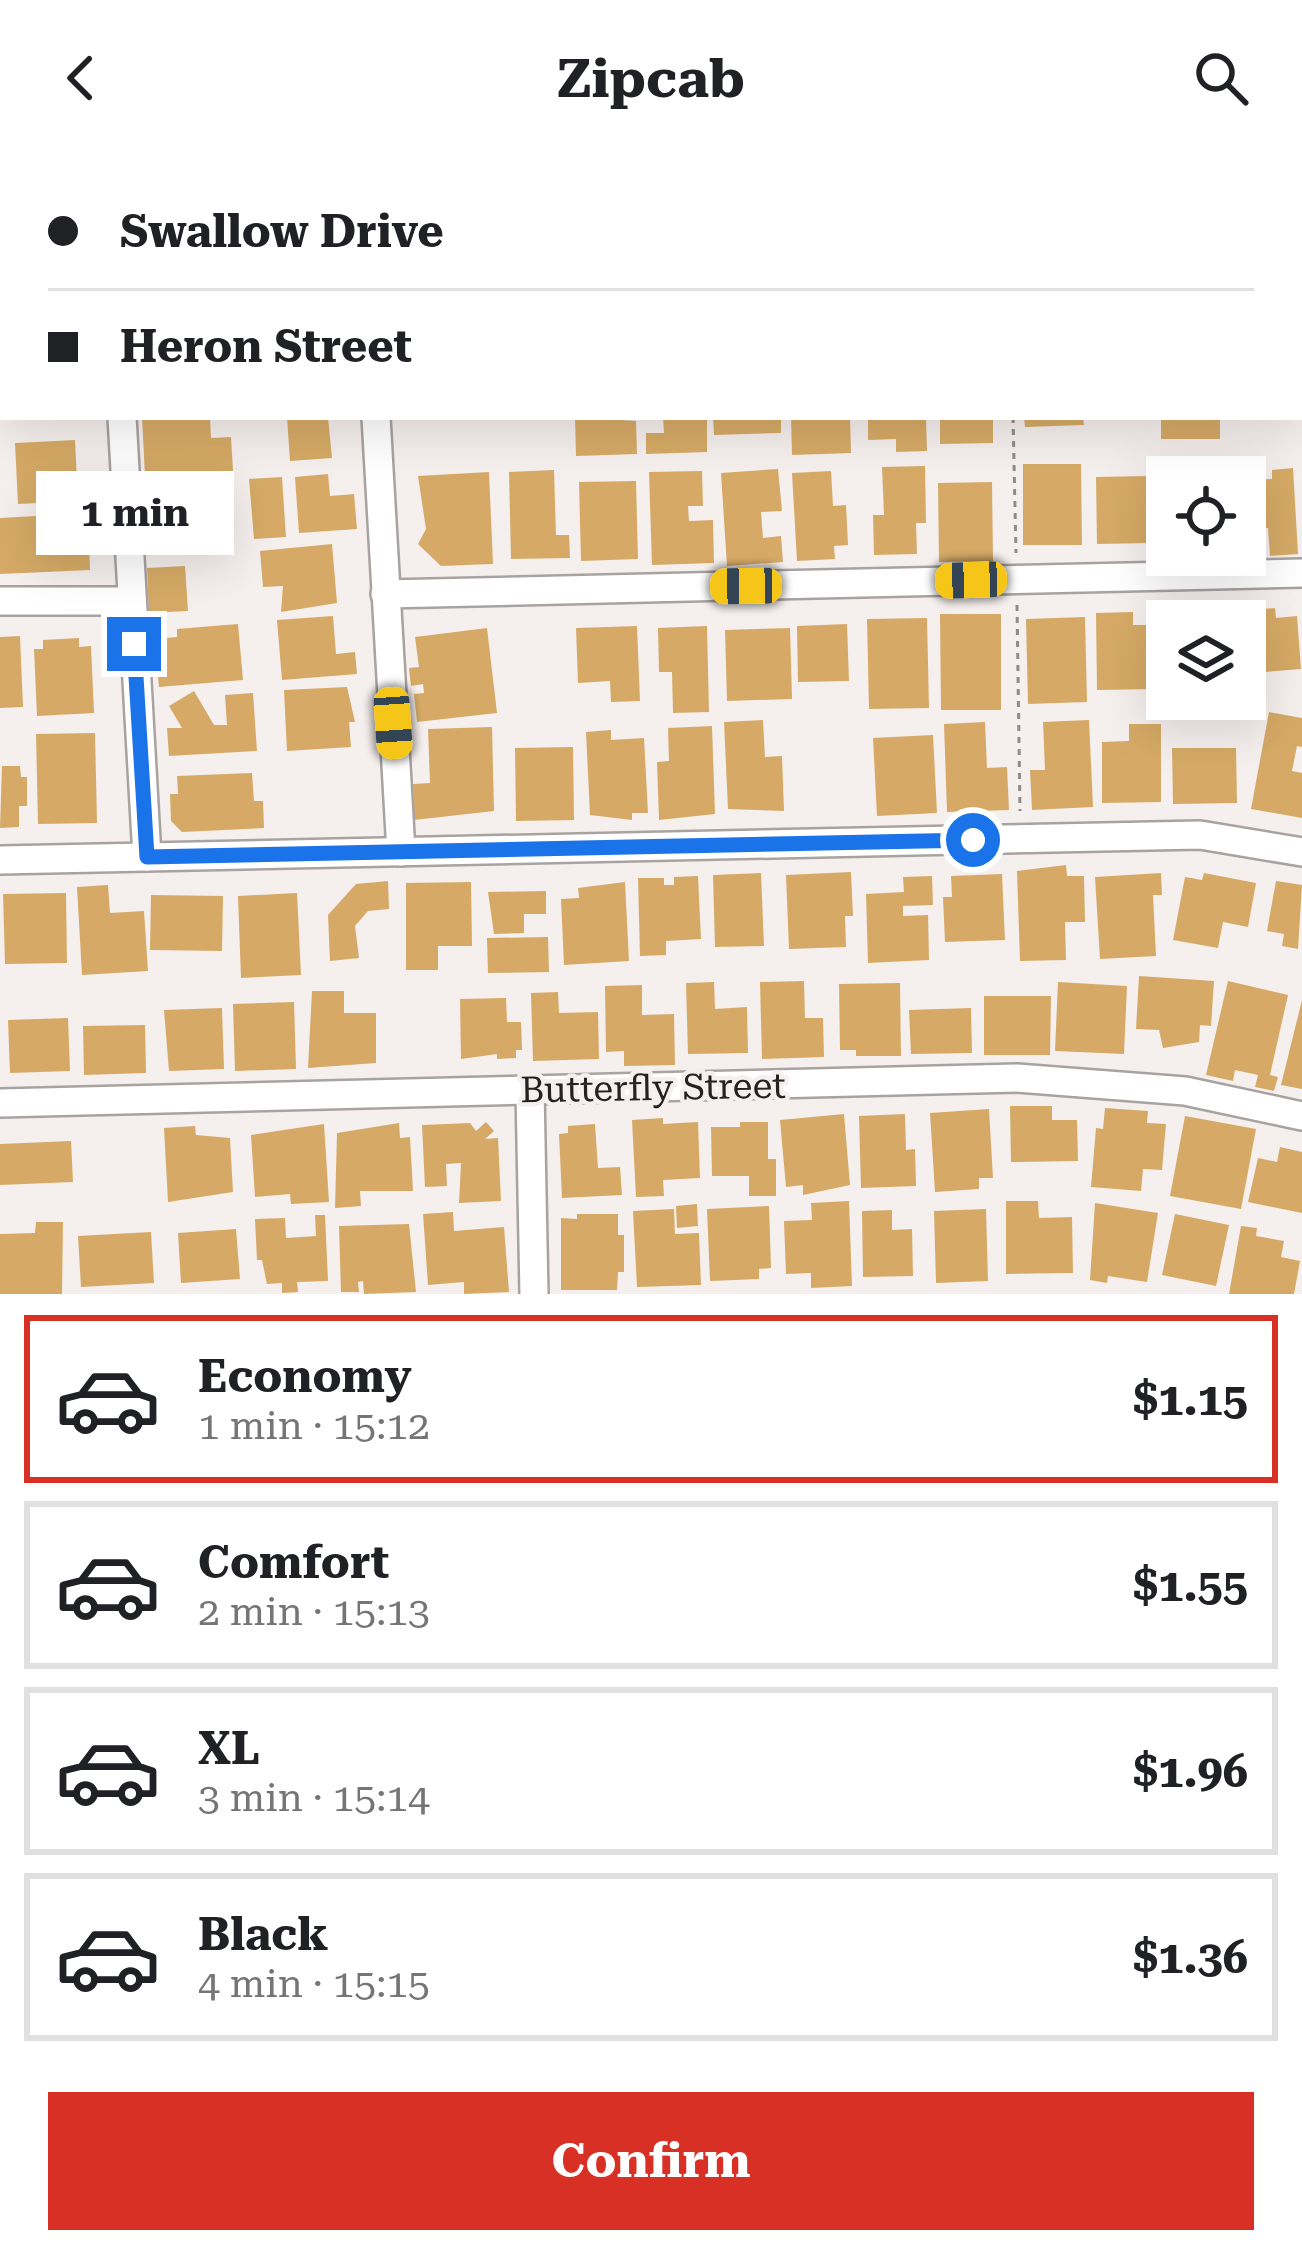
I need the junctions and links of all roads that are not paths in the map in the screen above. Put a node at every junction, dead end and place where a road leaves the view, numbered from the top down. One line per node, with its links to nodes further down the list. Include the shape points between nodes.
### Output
1 (122, 420): 5 (street)
2 (376, 420): 4 (street)
3 (1302, 573): 4 (street)
4 (385, 594): 7 (street)
5 (132, 601): 6 (street); 9 (street)
6 (0, 602)
7 (401, 852): 8 (street, via 1200,835); 9 (street)
8 (1302, 852)
9 (147, 857): 10 (street)
10 (0, 860)
11 (530, 1091): 12 (street, Butterfly Street); 13 (street, Butterfly Street, via 1107,1081); 14 (street)
12 (0, 1103)
13 (1302, 1116)
14 (534, 1294)

